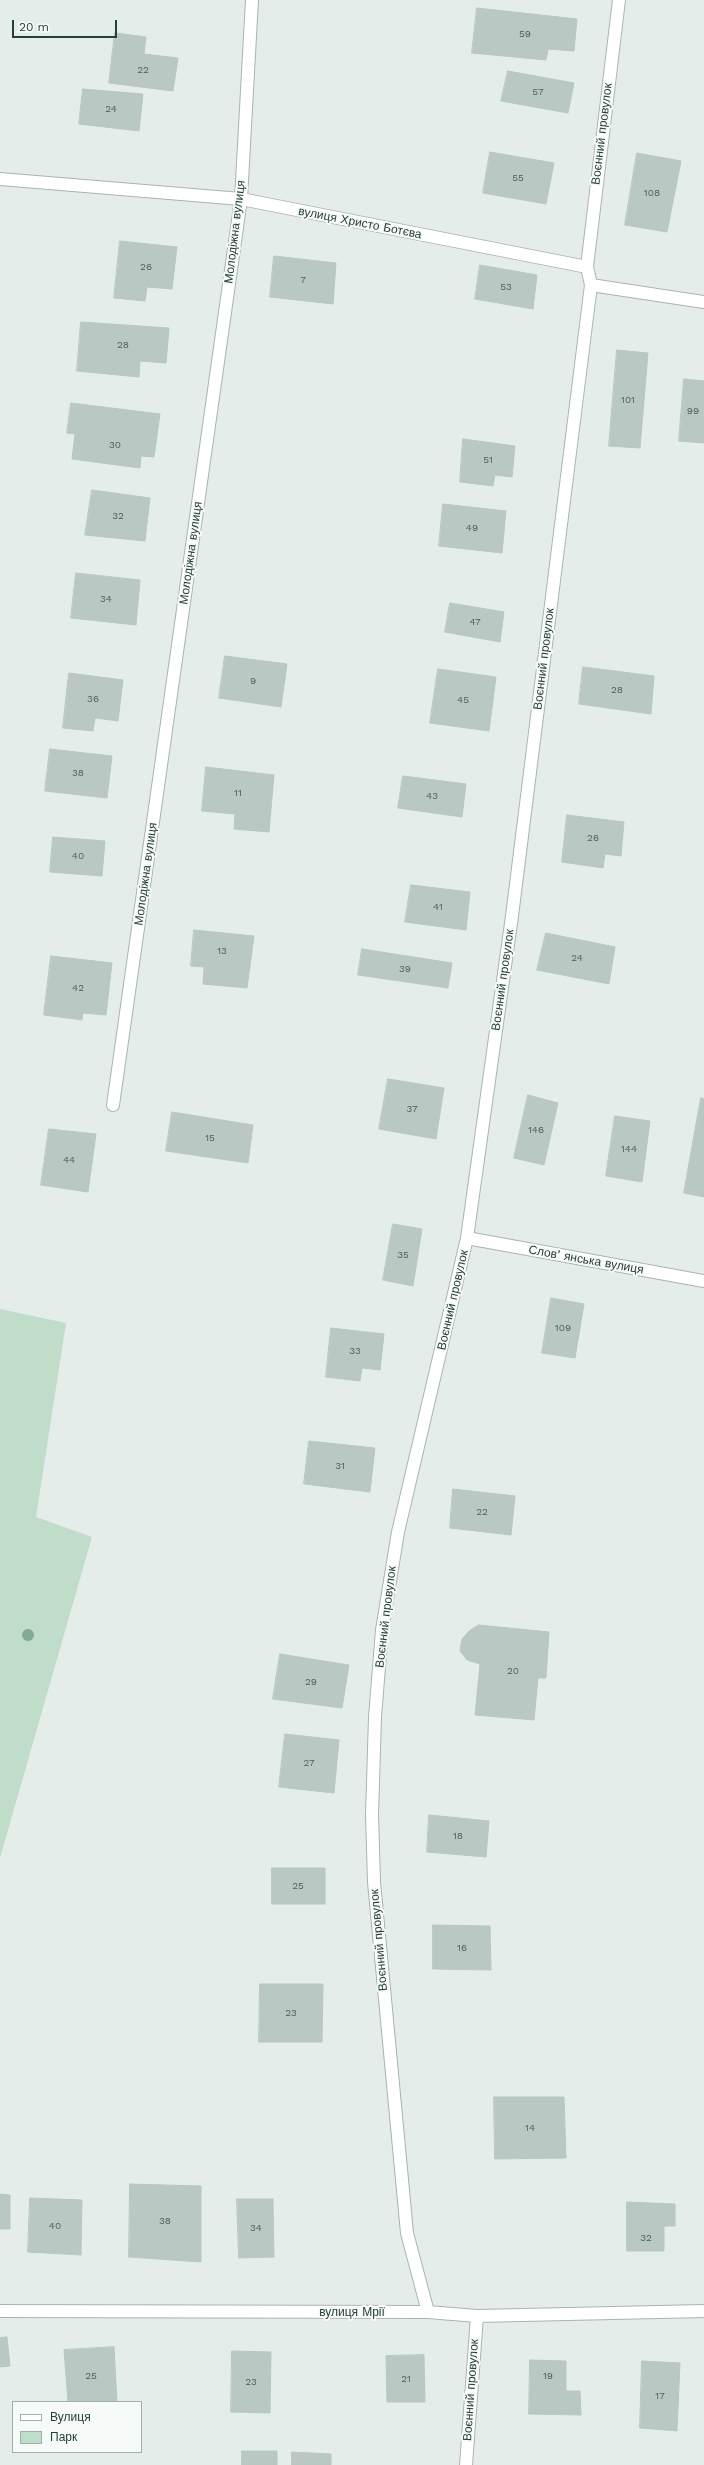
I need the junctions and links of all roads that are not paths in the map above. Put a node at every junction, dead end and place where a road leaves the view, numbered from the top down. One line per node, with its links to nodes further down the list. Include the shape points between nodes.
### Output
1 (252, 0): 4 (street, Молодіжна вулиця)
2 (619, 0): 5 (street, Воєнний провулок)
3 (0, 179): 4 (street, вулиця Христо Ботєва)
4 (241, 199): 5 (street, вулиця Христо Ботєва); 8 (street, Молодіжна вулиця)
5 (587, 267): 6 (street)
6 (591, 285): 7 (street); 9 (street, Воєнний провулок, via 512,916)
7 (704, 302)
8 (113, 1105)
9 (468, 1238): 10 (street, Словʼянська вулиця); 13 (street, Воєнний провулок, via 398,1532 382,1630 375,1717 372,1816 382,1982 407,2232)
10 (704, 1281)
11 (0, 2311): 13 (street, вулиця Мрії)
12 (704, 2311): 14 (street, вулиця Мрії)
13 (428, 2312): 14 (street, вулиця Мрії)
14 (477, 2316): 15 (street, Воєнний провулок)
15 (466, 2465)

